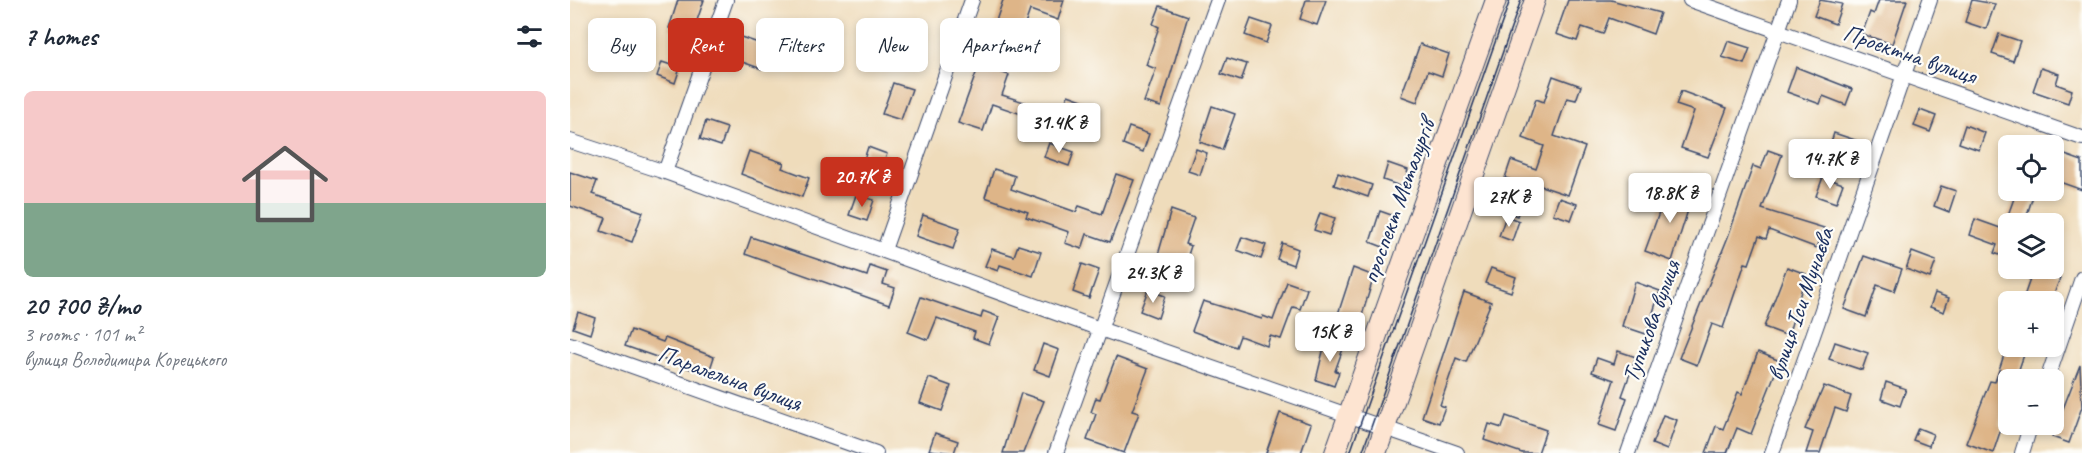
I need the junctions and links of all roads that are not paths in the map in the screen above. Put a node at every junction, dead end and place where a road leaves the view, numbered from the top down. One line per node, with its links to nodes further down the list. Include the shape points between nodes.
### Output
1 (726, 0): 13 (street)
2 (972, 0): 14 (street)
3 (1218, 0): 16 (street)
4 (1496, 0): 19 (main road, проспект Металургів)
5 (1535, 0): 20 (main road)
6 (1690, 0): 9 (street, Проектна вулиця)
7 (1789, 0): 9 (street, Тупикова вулиця)
8 (1930, 0): 10 (street, вулиця Іси Мунаєва)
9 (1778, 31): 10 (street, Проектна вулиця); 27 (street, Тупикова вулиця)
10 (1903, 76): 11 (street, Проектна вулиця); 28 (street, вулиця Іси Мунаєва)
11 (2082, 138)
12 (570, 141): 13 (street)
13 (665, 172): 14 (street)
14 (884, 250): 16 (street)
15 (2082, 278): 18 (street)
16 (1100, 329): 19 (street); 23 (street)
17 (570, 344): 22 (street, Паралельна вулиця)
18 (2051, 369)
19 (1349, 415): 20 (street); 24 (main road, проспект Металургів)
20 (1386, 427): 25 (main road); 26 (street)
21 (2028, 435): 29 (street)
22 (876, 453)
23 (1056, 453)
24 (1335, 453)
25 (1376, 453)
26 (1457, 453)
27 (1628, 453)
28 (1772, 453)
29 (2022, 453)

